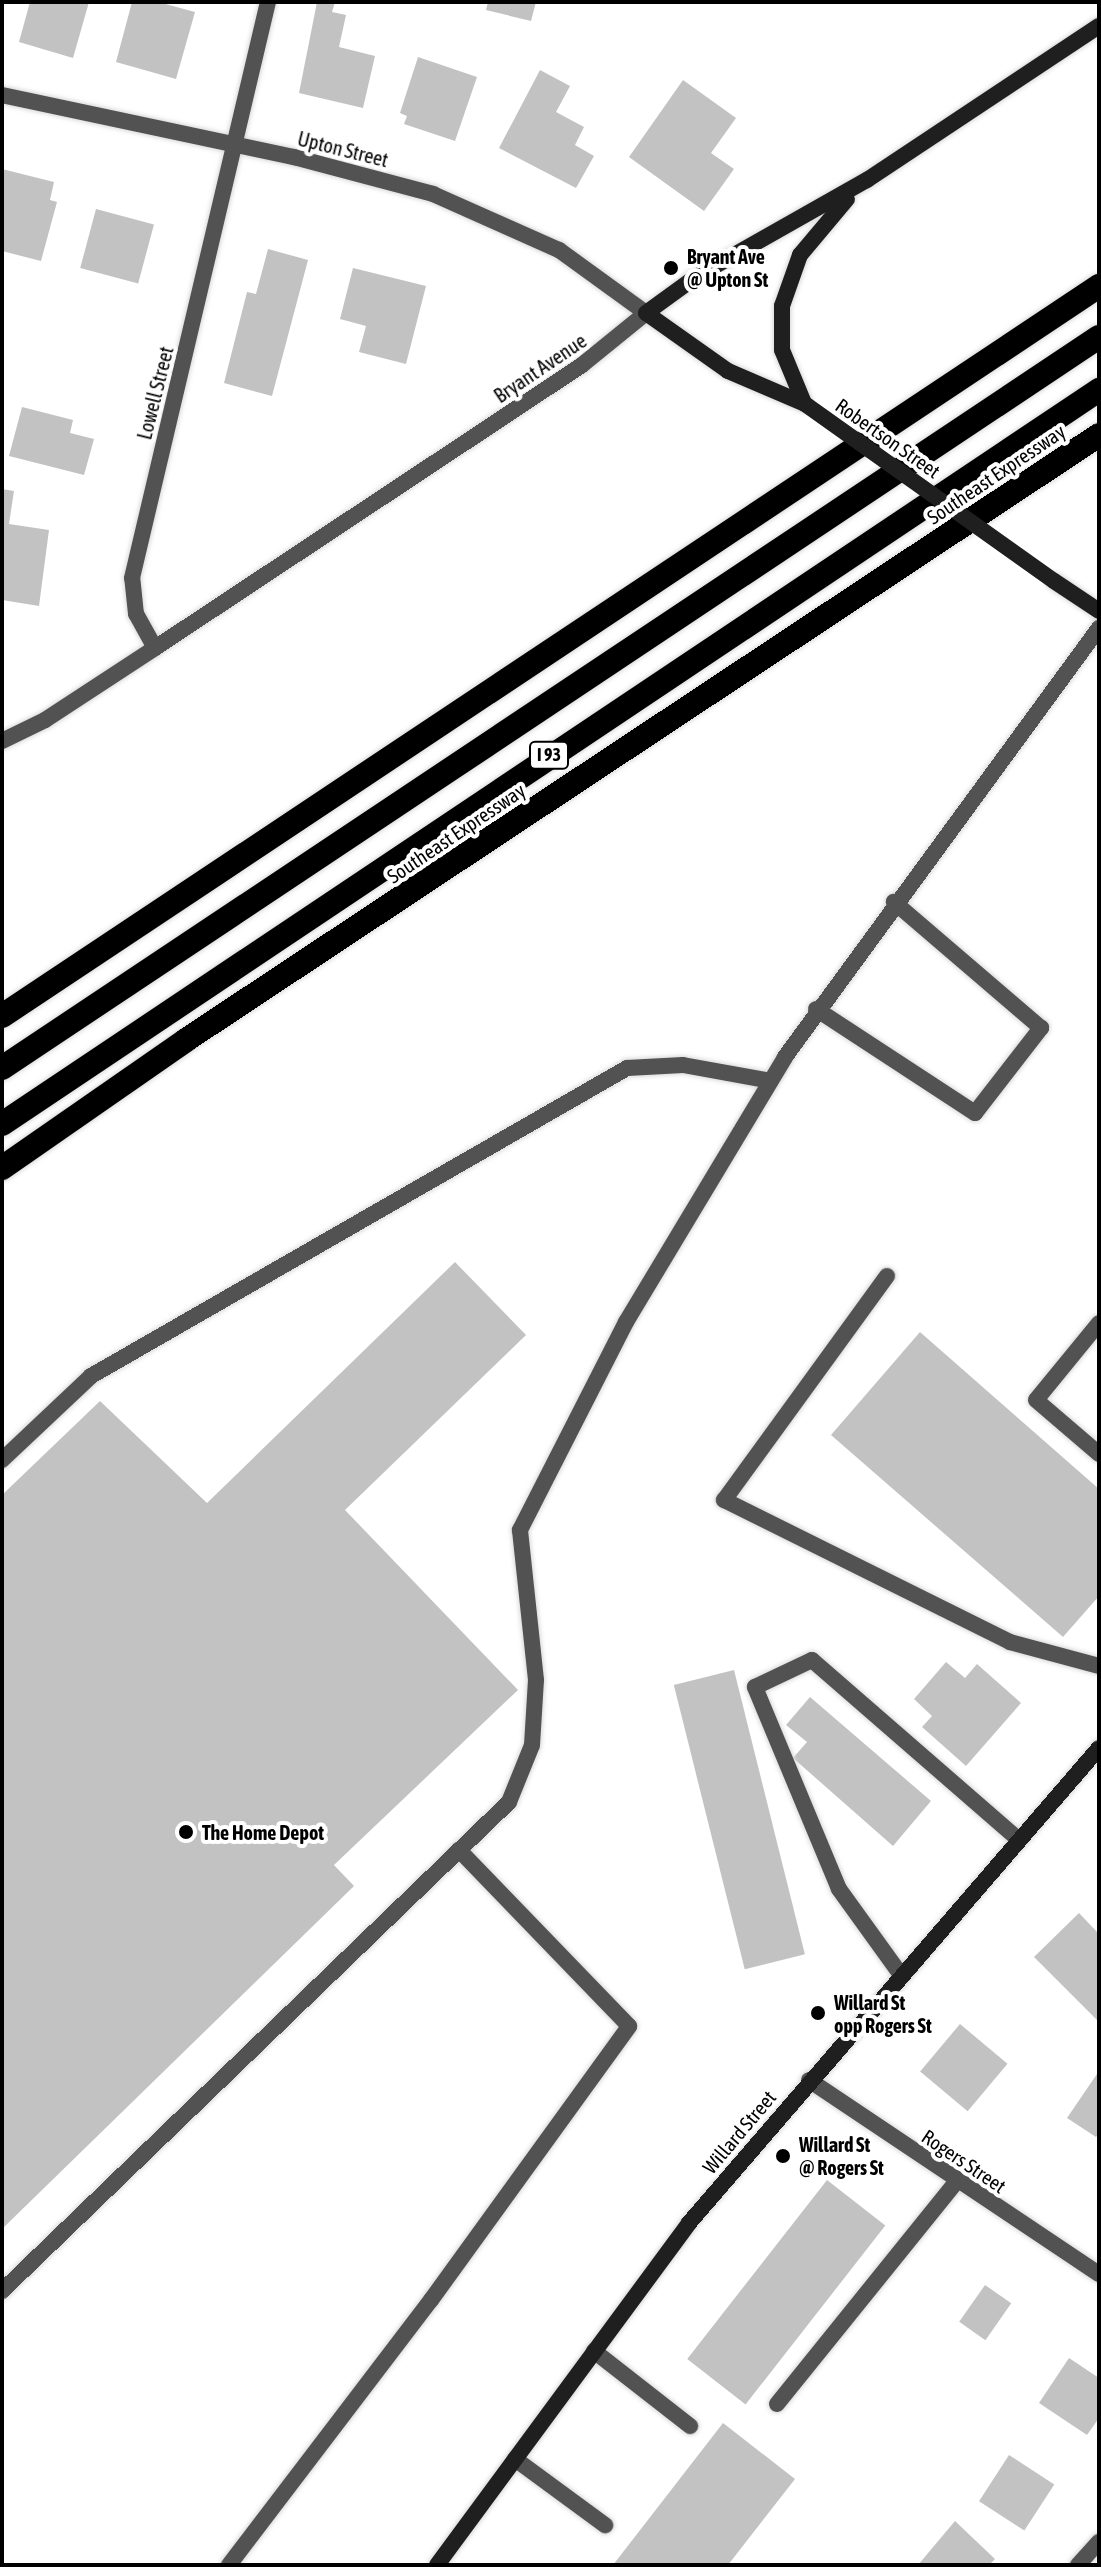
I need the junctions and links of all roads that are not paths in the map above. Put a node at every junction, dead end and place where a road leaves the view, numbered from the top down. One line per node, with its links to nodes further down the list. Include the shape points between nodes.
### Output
1 (268, 2): 4 (street, Lowell Street)
2 (1099, 26): 5 (main road, Bryant Avenue)
3 (2, 95): 4 (street, Upton Street)
4 (237, 144): 7 (street, Upton Street, via 386,181 488,214 581,264); 14 (street, Lowell Street, via 132,578 136,614)
5 (867, 180): 7 (main road, Bryant Avenue, via 697,276); 10 (main road, via 817,230 789,280 782,306 782,350)
6 (1099, 286): 18 (highway)
7 (646, 313): 10 (main road, Robertson Street, via 728,371); 14 (street, Bryant Avenue, via 582,365)
8 (1099, 337): 19 (highway, I 93)
9 (1099, 390): 21 (highway, I 93)
10 (805, 404): 12 (main road, Robertson Street, bridge)
11 (1099, 435): 22 (highway, Southeast Expressway / I 93, via 186,1040)
12 (1099, 611)
13 (1099, 628): 16 (street)
14 (155, 648): 15 (street, Bryant Avenue, via 45,720)
15 (2, 741)
16 (894, 902): 17 (street); 17 (street, via 1041,1028 975,1113)
17 (816, 1009): 20 (street)
18 (2, 1016)
19 (2, 1068)
20 (771, 1081): 26 (street, via 683,1065 627,1068 91,1376); 30 (street, via 626,1322 520,1530 536,1680 532,1745 509,1802)
21 (2, 1124)
22 (2, 1168)
23 (887, 1276): 27 (street, via 724,1500 1010,1642)
24 (1099, 1323): 25 (street, via 1036,1400)
25 (1099, 1454)
26 (2, 1460)
27 (1099, 1666)
28 (1099, 1748): 29 (main road, Willard Street)
29 (1019, 1840): 31 (main road, Willard Street); 31 (street, via 812,1660 755,1687 839,1889)
30 (459, 1850): 35 (street); 42 (street, via 629,2026 431,2300)
31 (901, 1975): 32 (main road, Willard Street)
32 (809, 2080): 33 (street, Rogers Street); 36 (main road, Willard Street, via 689,2223)
33 (957, 2181): 34 (street, Rogers Street); 37 (street)
34 (1099, 2274)
35 (5, 2288)
36 (594, 2351): 38 (street); 39 (main road, Willard Street)
37 (777, 2404)
38 (690, 2426)
39 (515, 2459): 40 (street); 43 (main road, Willard Street)
40 (605, 2525)
41 (1099, 2542): 44 (street)
42 (229, 2565)
43 (437, 2565)
44 (1078, 2565)

